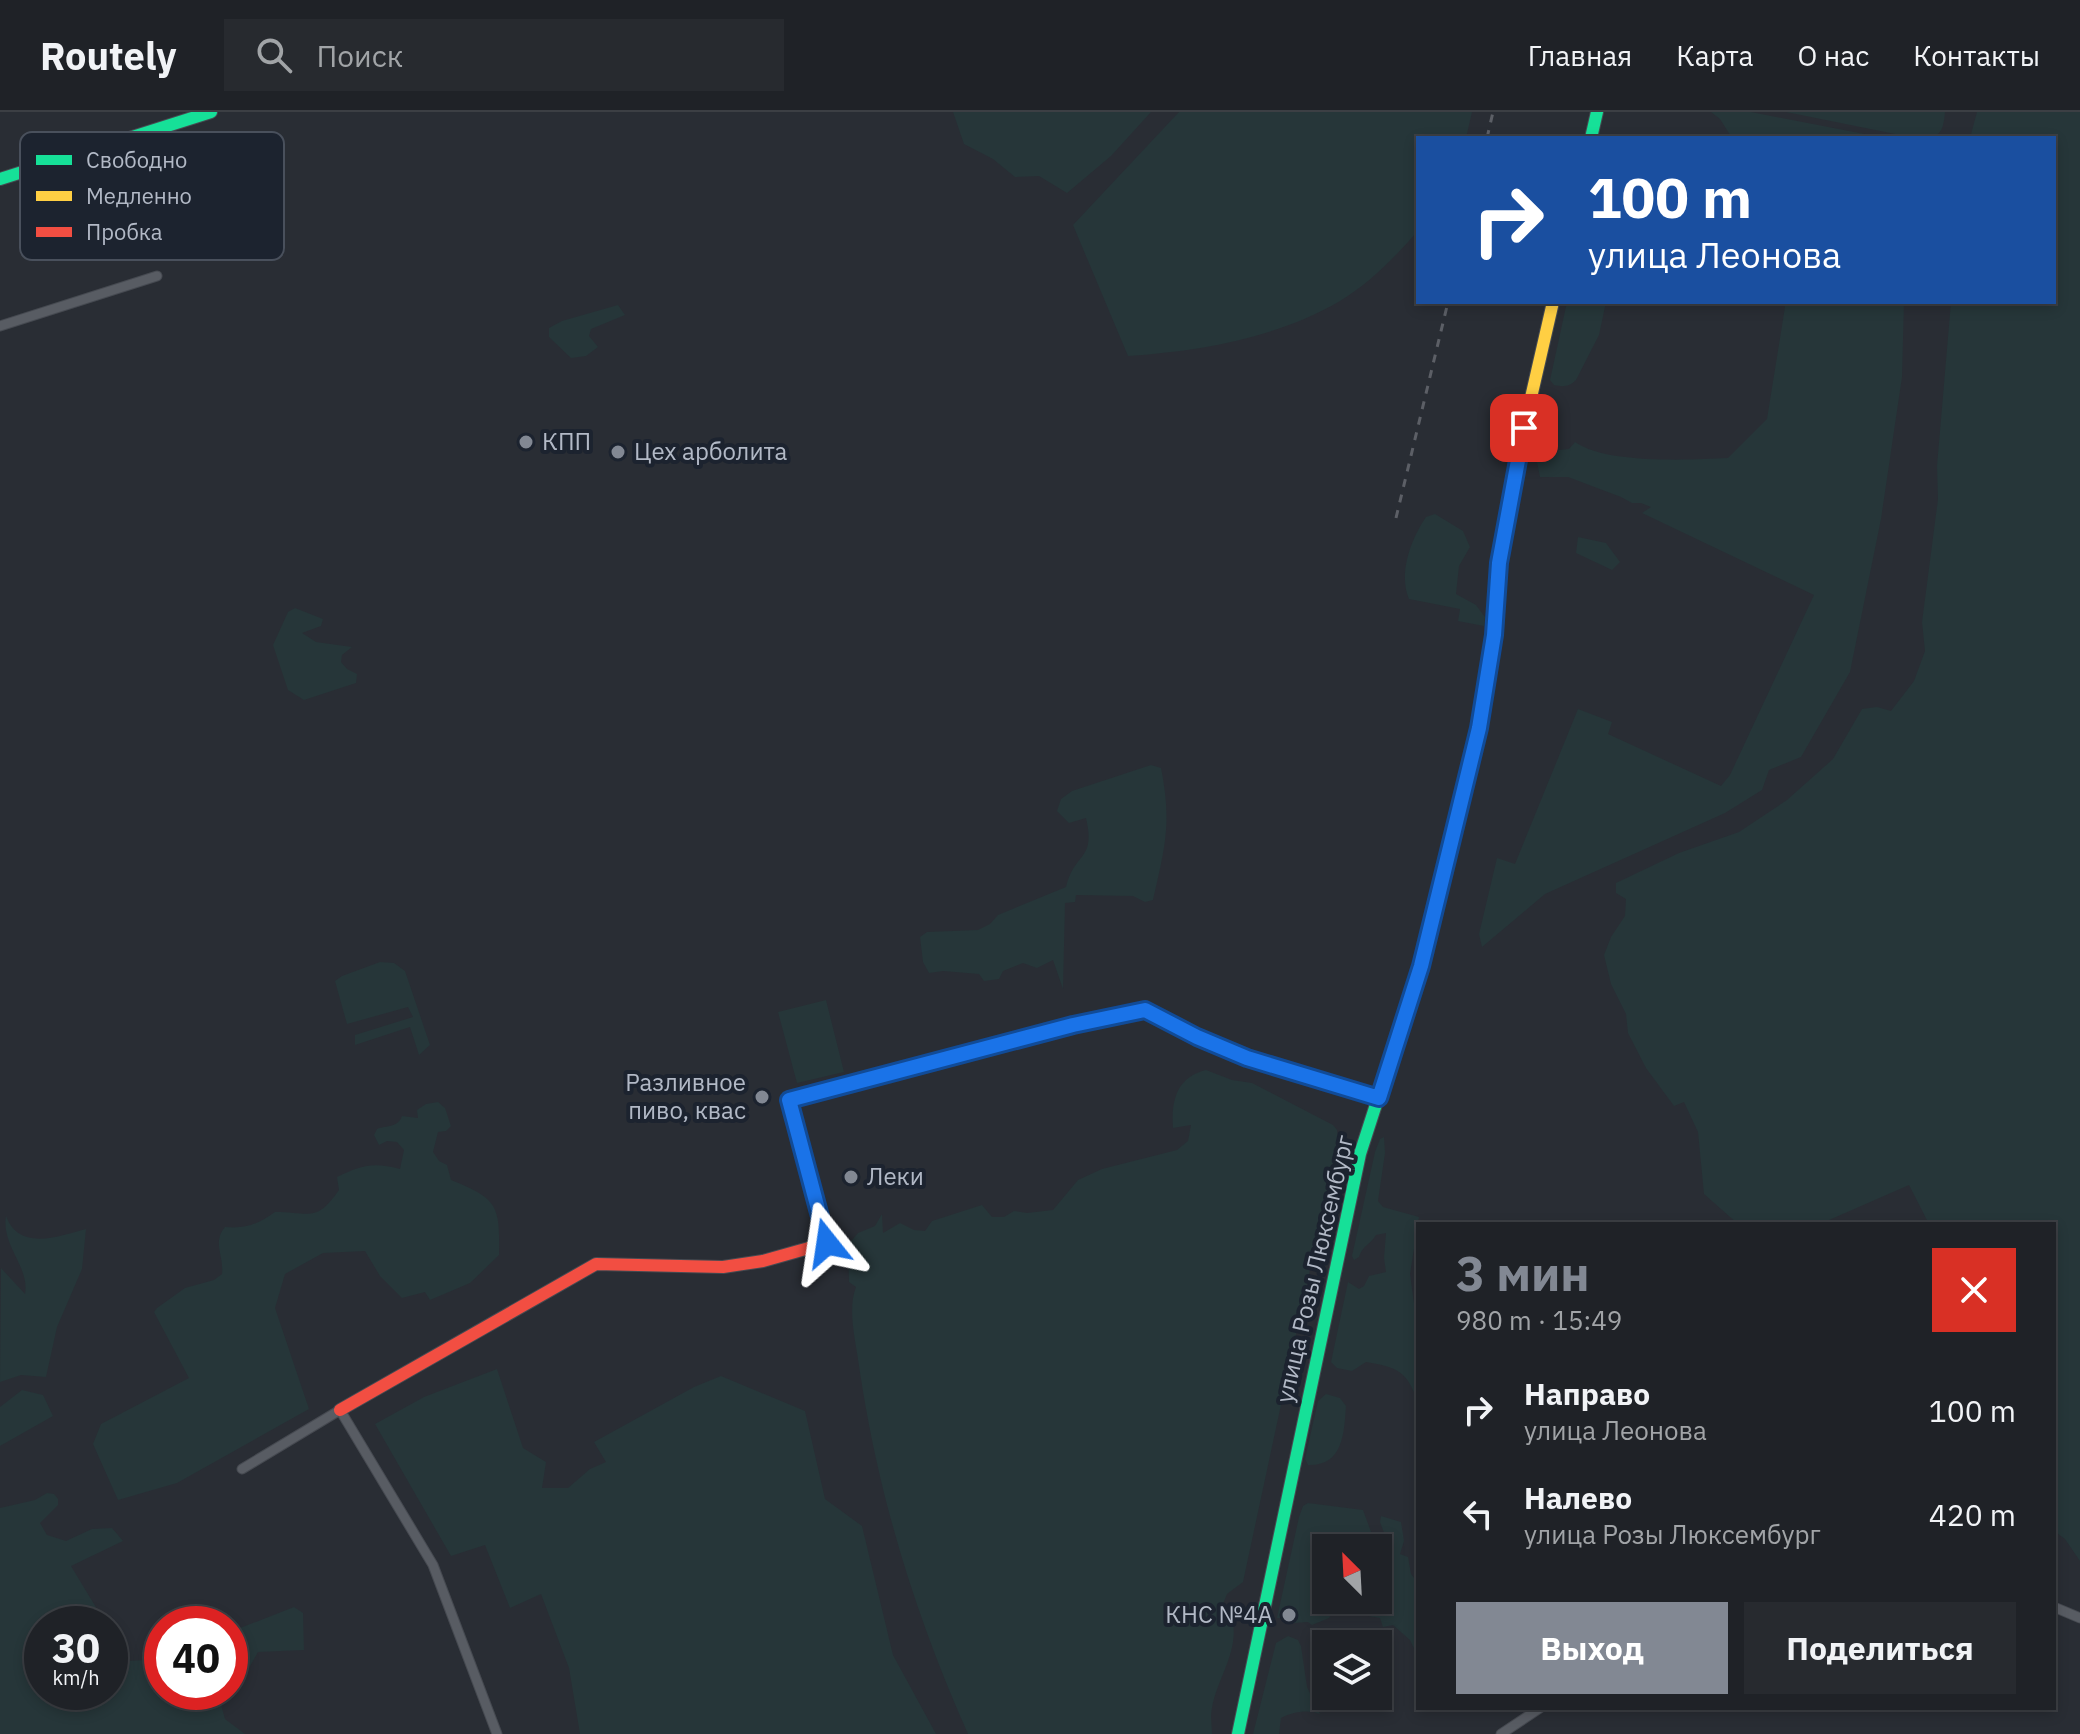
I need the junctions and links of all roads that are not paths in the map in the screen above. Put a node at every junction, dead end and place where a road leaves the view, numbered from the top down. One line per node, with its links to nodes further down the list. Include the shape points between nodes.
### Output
1 (211, 112): 3 (street)
2 (1597, 112): 4 (street)
3 (148, 132)
4 (1591, 136)
5 (20, 173): 6 (street)
6 (0, 179)
7 (157, 276): 9 (street)
8 (1553, 304): 10 (street, улица Розы Люксембург, via 1505,527 1479,728 1421,966)
9 (0, 326)
10 (1379, 1098): 11 (street, via 1247,1058 1145,1010 789,1100 827,1243 740,1265 596,1264); 17 (street, улица Розы Люксембург, via 1360,1154)
11 (340, 1410): 12 (street); 16 (street, via 433,1565)
12 (242, 1469)
13 (2056, 1608): 14 (street)
14 (2080, 1618)
15 (1537, 1710): 18 (street)
16 (497, 1734)
17 (1238, 1734)
18 (1501, 1734)

